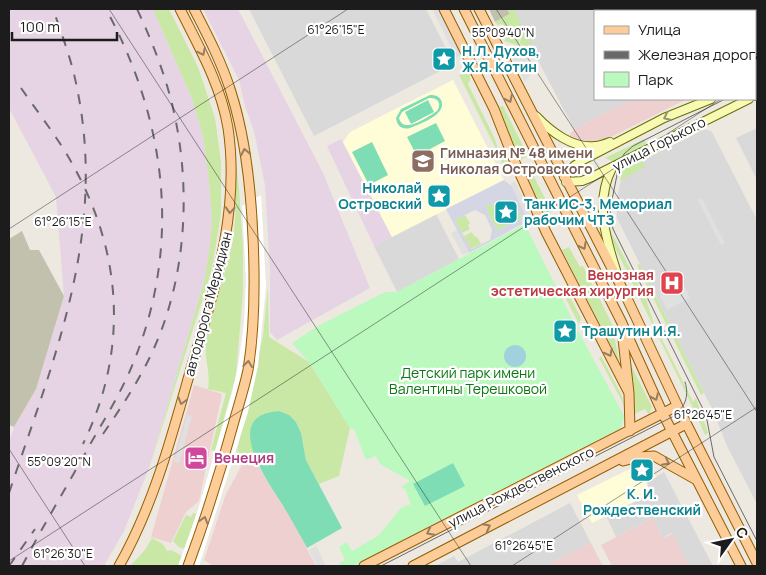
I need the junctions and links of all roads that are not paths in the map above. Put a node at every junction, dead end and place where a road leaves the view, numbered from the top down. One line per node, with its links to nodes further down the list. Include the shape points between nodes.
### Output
1 (180, 9): 25 (main road, автодорога Меридиан, one-way to 25, via 211,72 224,112 230,152 230,217 222,259 165,459 135,538)
2 (194, 9): 26 (main road, автодорога Меридиан, one-way to 2, via 248,371 255,268 252,200 240,125 219,60)
3 (444, 9): 16 (main road, one-way to 16, via 494,109 539,217)
4 (464, 9): 10 (main road, one-way to 10)
5 (479, 9): 8 (main road)
6 (708, 100): 9 (main road, улица Горького, one-way to 9)
7 (747, 100): 11 (main road, улица Горького)
8 (528, 107): 9 (main road, via 546,126 578,144 595,146); 12 (main road)
9 (624, 139): 12 (main road, улица Горького, via 574,166)
10 (539, 160): 12 (main road, via 551,174); 13 (main road)
11 (612, 168): 12 (main road, улица Горького, via 582,181); 14 (main road, via 607,179 602,214 609,249)
12 (564, 180): 13 (main road, via 559,192); 14 (main road)
13 (561, 203): 15 (main road, one-way to 15)
14 (624, 292): 17 (main road)
15 (620, 321): 16 (main road); 18 (main road, one-way to 18)
16 (629, 393): 20 (main road)
17 (677, 406): 18 (main road, улица Рождественского); 19 (main road)
18 (663, 414): 20 (main road, улица Рождественского); 21 (main road)
19 (686, 424): 21 (main road, улица Рождественского); 24 (main road)
20 (630, 432): 27 (main road, улица Рождественского, one-way to 27)
21 (672, 432): 22 (main road, улица Рождественского); 23 (main road)
22 (603, 466): 23 (main road, one-way to 23, via 654,456); 28 (main road, улица Рождественского, one-way to 22)
23 (696, 479): 29 (main road)
24 (757, 562)
25 (119, 566)
26 (188, 566)
27 (364, 566)
28 (413, 566)
29 (742, 566)

